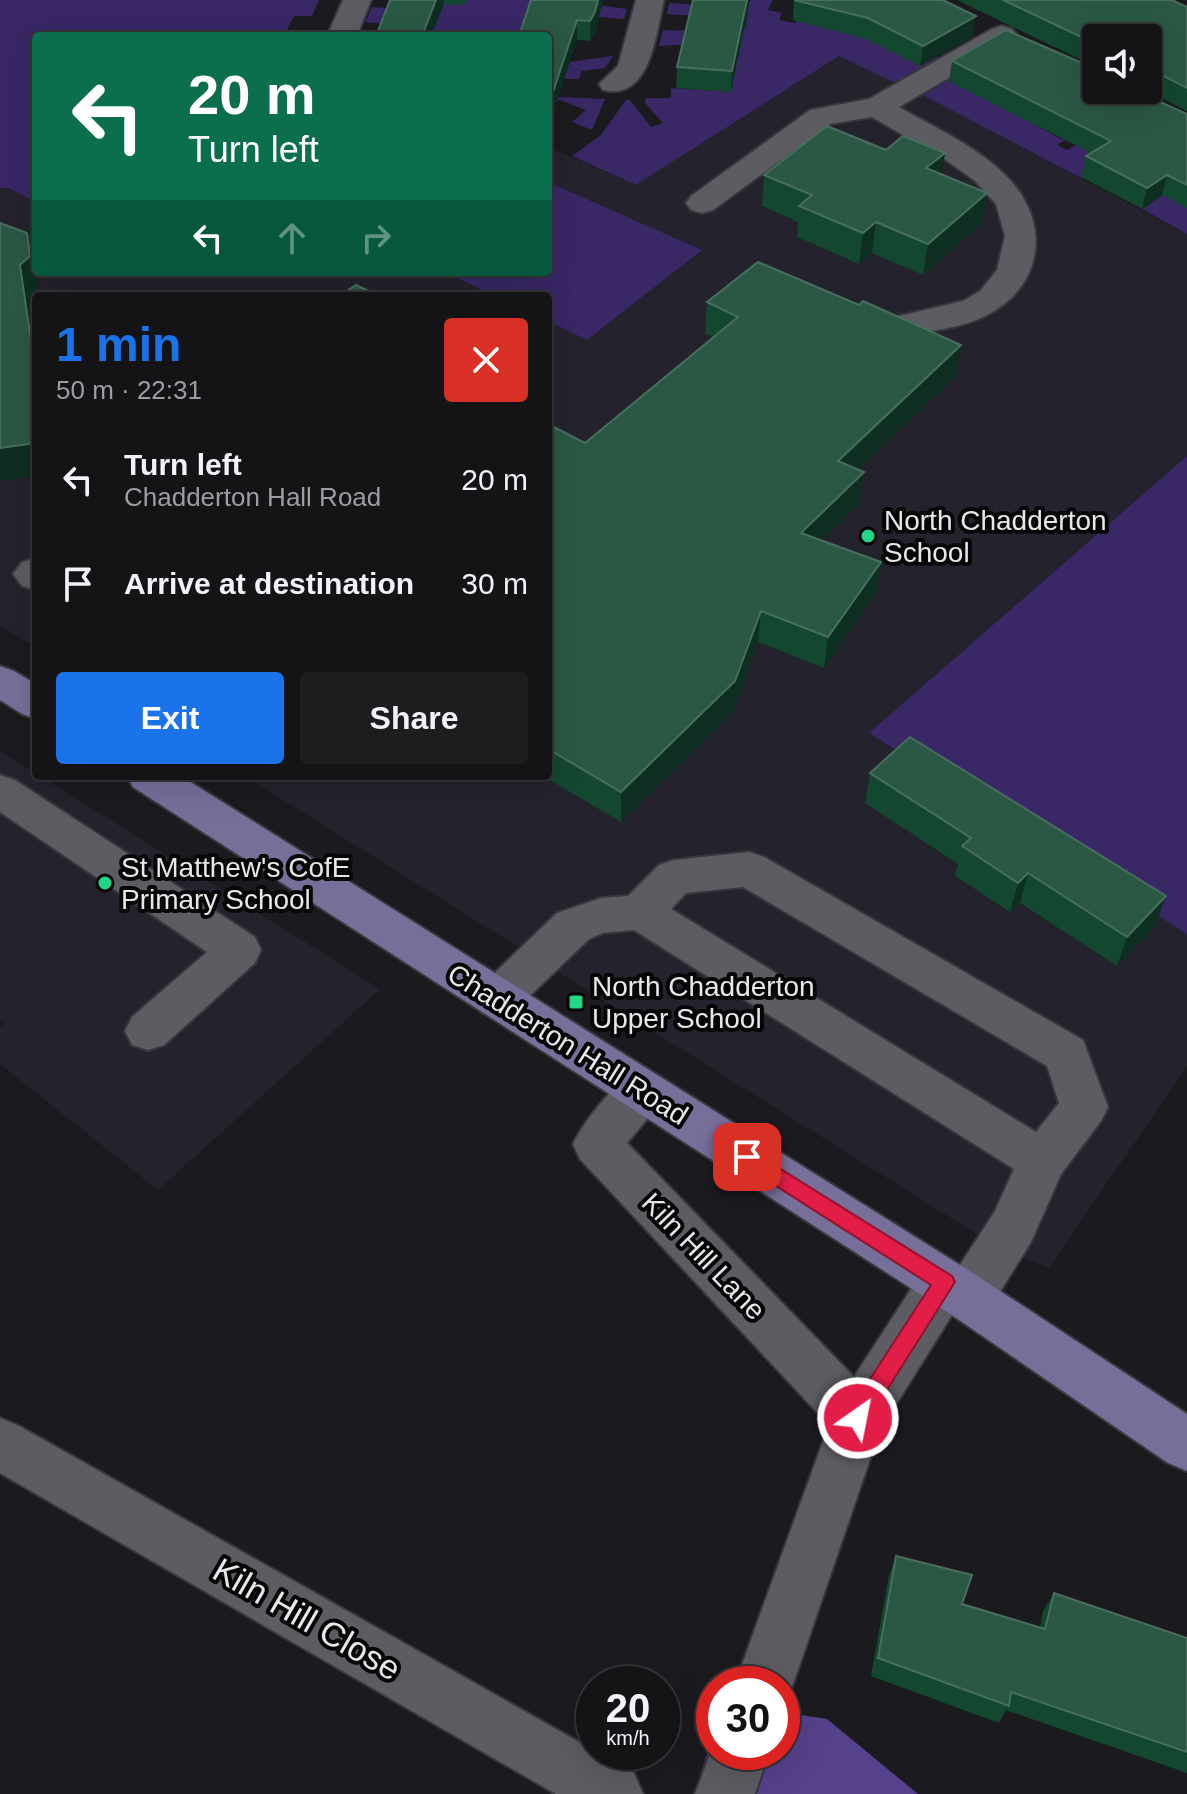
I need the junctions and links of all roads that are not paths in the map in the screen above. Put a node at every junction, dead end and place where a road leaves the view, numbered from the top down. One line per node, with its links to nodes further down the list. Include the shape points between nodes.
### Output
1 (650, 0): 5 (street, via 632,69)
2 (346, 4): 4 (street)
3 (968, 19): 6 (street, via 1015,41)
4 (342, 32)
5 (614, 84)
6 (877, 107): 7 (street, via 821,116); 8 (street, via 940,157 974,165 1010,200 1024,239 1008,281 990,299 973,309)
7 (702, 203)
8 (898, 326)
9 (154, 780): 12 (main road, Chadderton Hall Road)
10 (0, 791): 13 (street, via 239,950)
11 (640, 912): 12 (street, via 601,916 573,926); 15 (street); 15 (street, via 674,877 749,869 1066,1054 1084,1107)
12 (497, 999): 14 (main road, Chadderton Hall Road)
13 (148, 1031)
14 (642, 1091): 16 (main road, Chadderton Hall Road); 17 (street, Kiln Hill Lane, via 597,1144)
15 (1042, 1161): 16 (street, via 1013,1226)
16 (956, 1290): 17 (street); 19 (main road, Chadderton Hall Road)
17 (858, 1418): 20 (street)
18 (0, 1444): 22 (street, Kiln Hill Close)
19 (1187, 1445)
20 (770, 1666)
21 (734, 1770): 23 (street)
22 (613, 1794)
23 (725, 1794)

